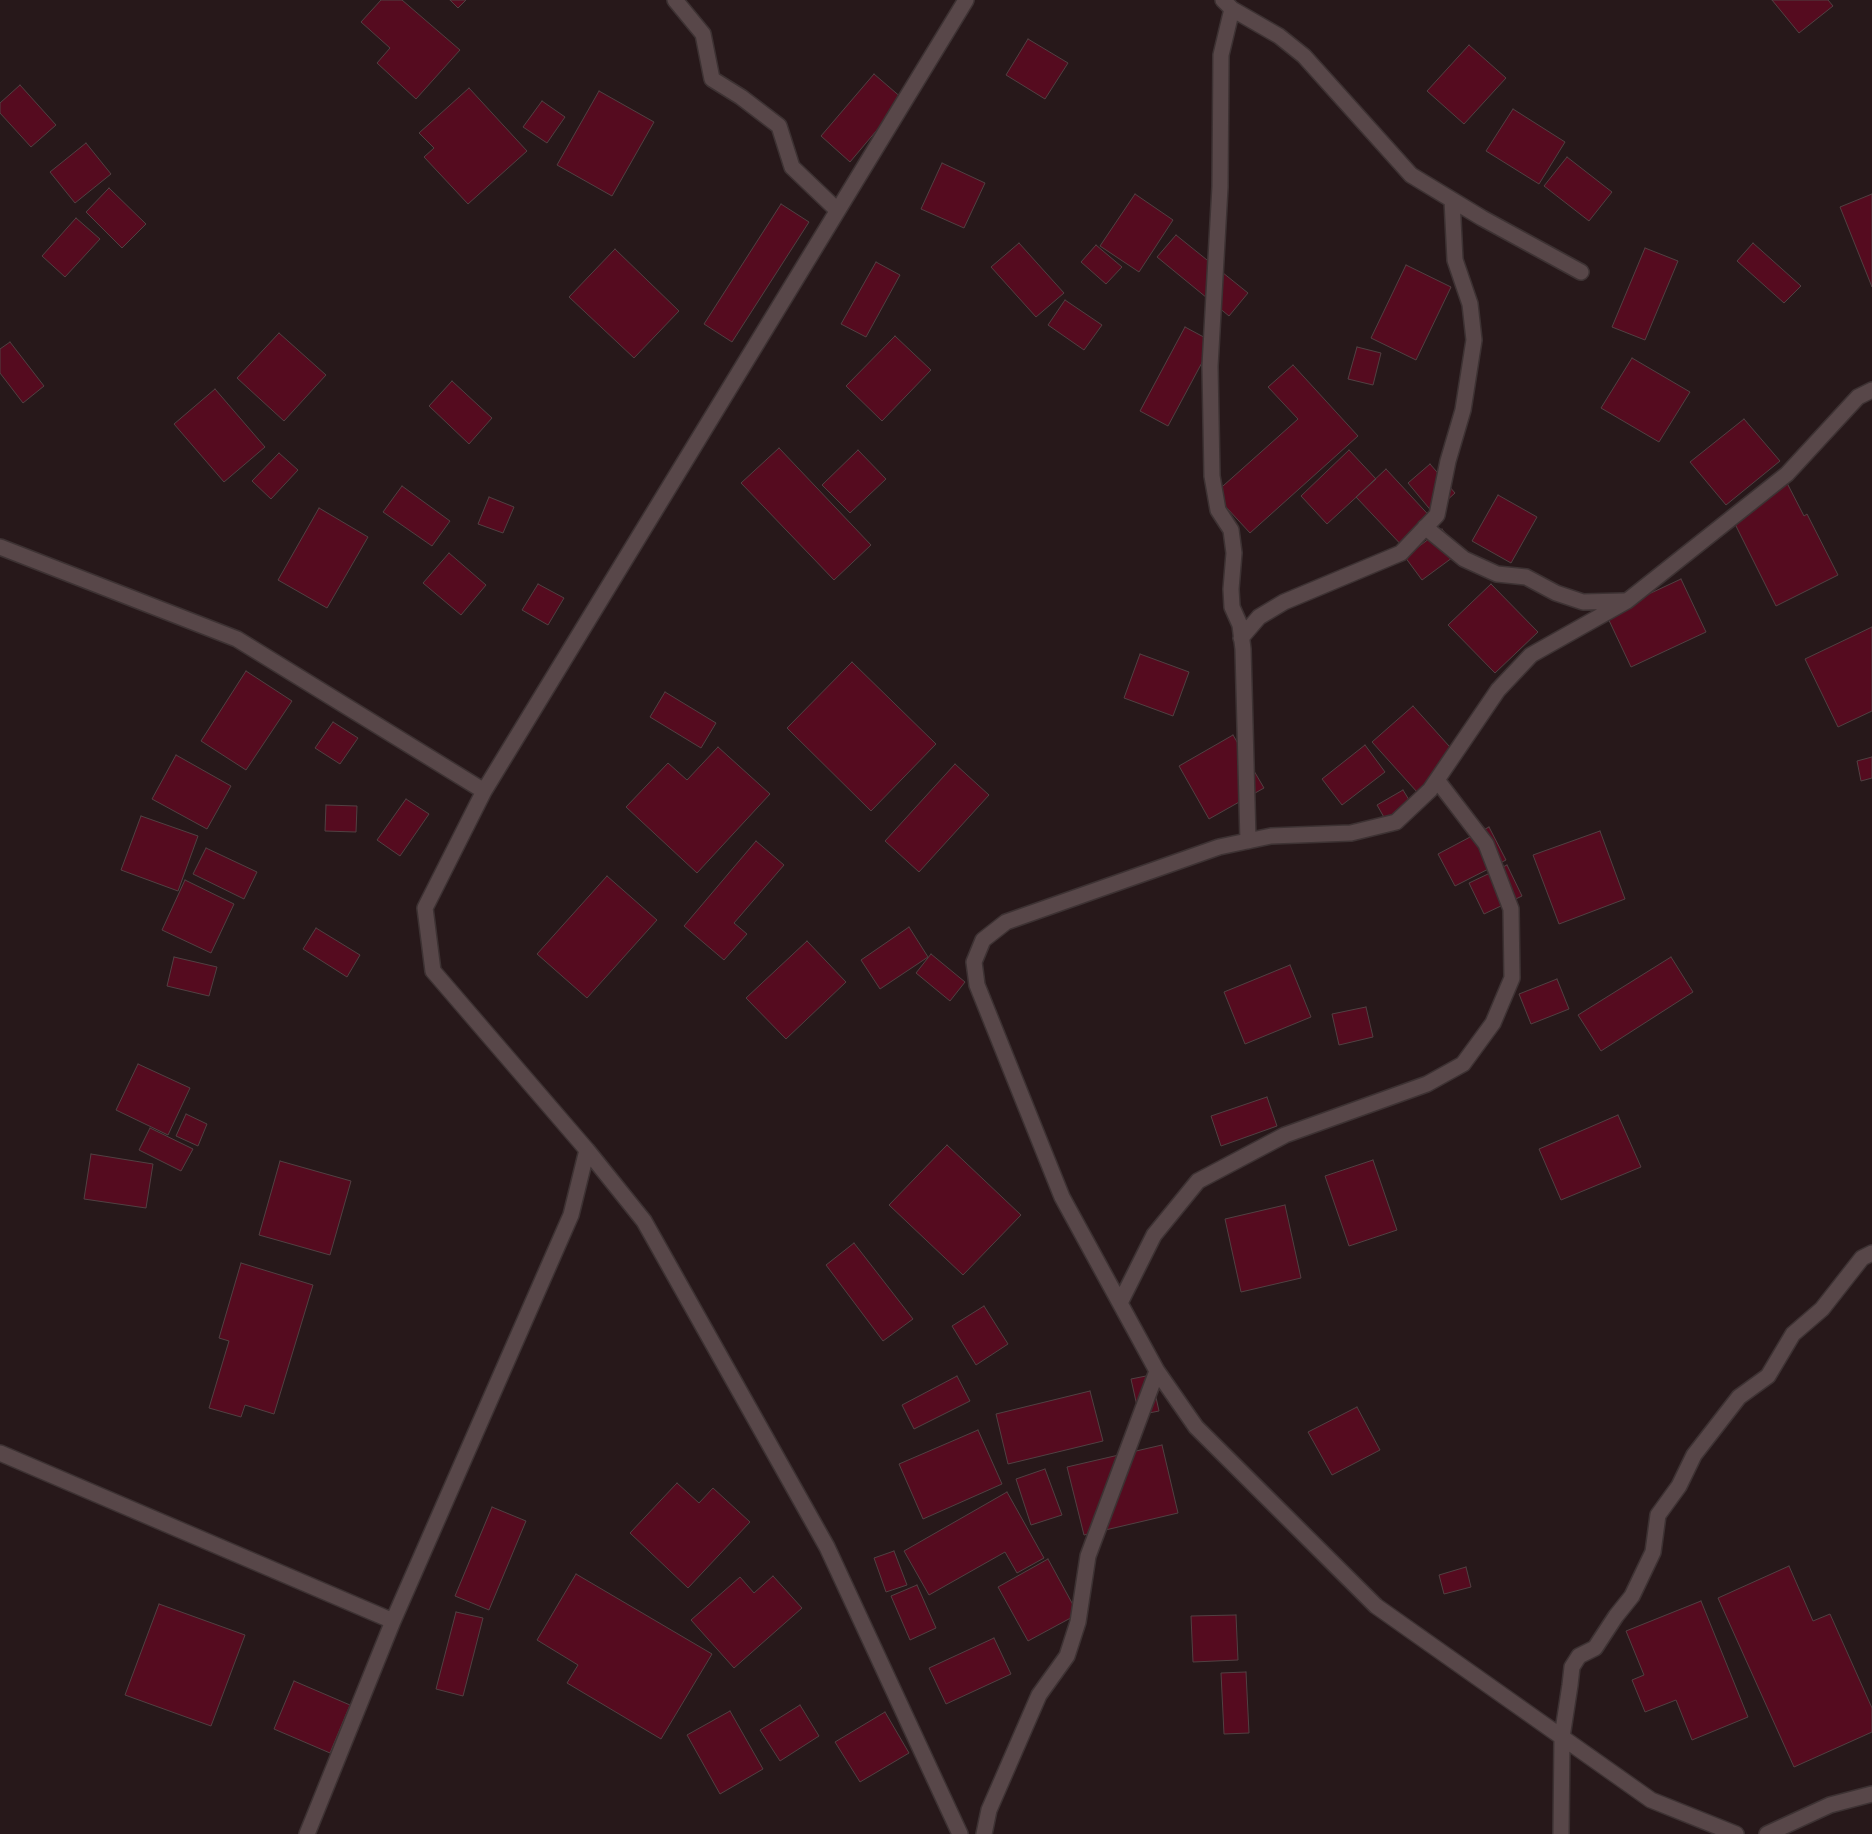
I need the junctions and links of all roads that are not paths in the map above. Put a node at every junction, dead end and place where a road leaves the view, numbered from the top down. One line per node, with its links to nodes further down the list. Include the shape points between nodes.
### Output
1 (675, 0): 5 (street, via 702,34 712,79 779,126 792,167)
2 (966, 0): 5 (street)
3 (1227, 4): 4 (street, via 1279,36 1304,56 1411,175); 11 (street, via 1221,55 1220,186 1210,366 1212,476 1218,510 1231,530 1234,553 1232,607)
4 (1452, 200): 6 (street); 8 (street, via 1455,260 1470,304 1474,340 1462,410 1437,515)
5 (837, 210): 13 (street)
6 (1581, 272)
7 (1872, 390): 10 (street, via 1858,397 1786,474)
8 (1425, 527): 10 (street, via 1464,558 1497,574 1526,578 1582,602); 11 (street, via 1401,553 1284,602 1259,617)
9 (0, 547): 13 (street, via 237,639)
10 (1627, 601): 12 (street, via 1531,655 1498,690)
11 (1242, 638): 14 (street)
12 (1437, 780): 14 (street, via 1396,822 1350,833 1271,836); 17 (street, via 1486,844 1511,908 1512,978 1493,1023 1462,1064 1427,1084 1285,1134 1198,1181 1154,1235)
13 (484, 791): 15 (street, via 425,908 433,972)
14 (1248, 841): 17 (street, via 1219,848 1006,922 983,940 974,962 976,986 1062,1197)
15 (587, 1150): 20 (street, via 571,1214); 24 (street, via 644,1221 827,1547)
16 (1872, 1253): 21 (street, via 1862,1258 1822,1309 1793,1334 1768,1376 1739,1397 1694,1455 1679,1486 1658,1515 1653,1552 1632,1596 1595,1648 1580,1656 1572,1667)
17 (1120, 1303): 18 (street)
18 (1157, 1371): 21 (street, via 1196,1427 1376,1606); 25 (street, via 1088,1556 1078,1622 1067,1656 1039,1695 989,1810)
19 (0, 1453): 20 (street)
20 (392, 1621): 23 (street)
21 (1562, 1737): 26 (street); 27 (street, via 1651,1800)
22 (1872, 1794): 28 (street, via 1830,1805)
23 (307, 1834)
24 (960, 1834)
25 (984, 1834)
26 (1561, 1834)
27 (1736, 1834)
28 (1767, 1834)

